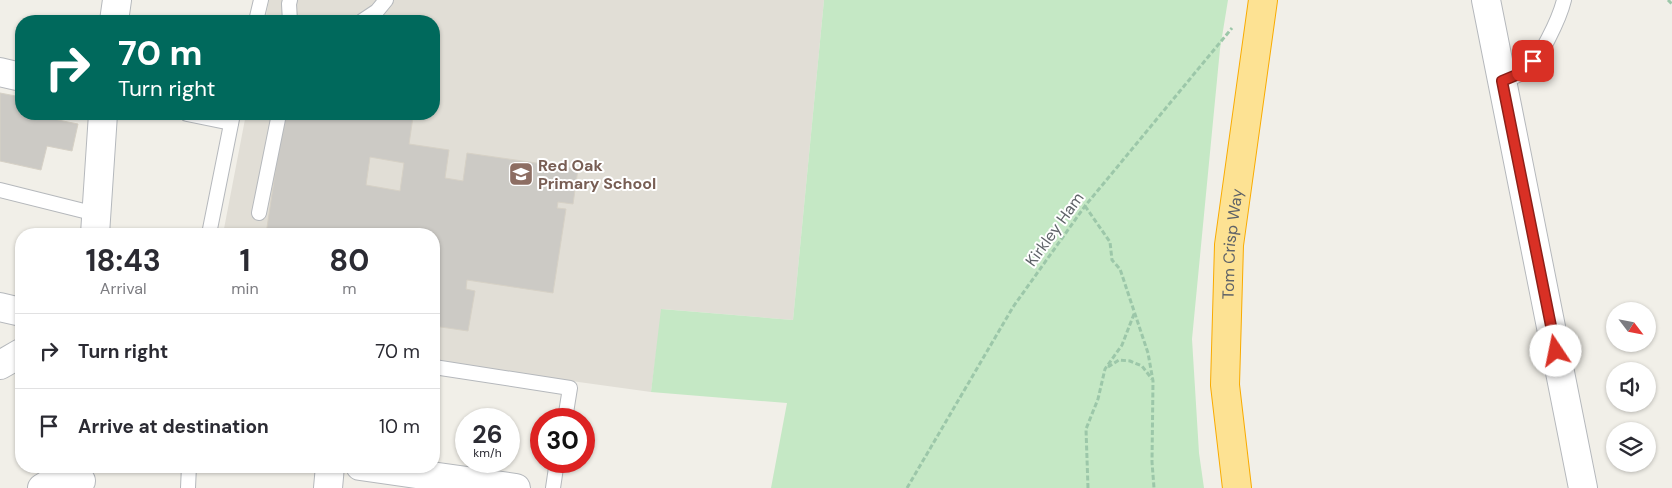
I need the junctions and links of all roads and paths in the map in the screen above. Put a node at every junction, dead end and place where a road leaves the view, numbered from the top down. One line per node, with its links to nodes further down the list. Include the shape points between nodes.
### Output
1 (118, 0): 10 (street)
2 (261, 0): 11 (lane)
3 (290, 0): 12 (lane)
4 (386, 0): 13 (lane)
5 (1486, 0): 16 (street)
6 (1564, 0): 16 (lane, via 1560,17 1526,71)
7 (1668, 0): 8 (path)
8 (1672, 4)
9 (1261, 12): 21 (path, Kirkley Ham, via 1233,26); 47 (highway, Tom Crisp Way, via 1229,245 1225,385)
10 (115, 15)
11 (257, 15)
12 (290, 15)
13 (371, 15)
14 (0, 72): 15 (street)
15 (15, 76)
16 (1502, 81): 48 (street)
17 (103, 120): 23 (street)
18 (232, 120): 24 (lane)
19 (278, 120): 22 (lane)
20 (0, 190): 23 (lane)
21 (1085, 206): 27 (path, via 1110,242 1112,260 1120,269); 44 (path, Kirkley Ham, via 1014,307)
22 (259, 213)
23 (95, 224)
24 (210, 228)
25 (0, 307): 26 (street)
26 (15, 311)
27 (1135, 313): 31 (path, via 1122,345); 32 (path)
28 (15, 356): 29 (street)
29 (0, 365)
30 (440, 368): 33 (lane, via 570,388)
31 (1105, 369): 32 (path, via 1120,360 1130,361 1142,366); 45 (path, via 1086,429)
32 (1153, 381): 46 (path)
33 (567, 408)
34 (189, 473): 40 (lane)
35 (329, 473): 41 (street)
36 (410, 473): 42 (street)
37 (556, 473): 43 (lane)
38 (81, 478): 39 (street, via 52,482)
39 (42, 488)
40 (188, 488)
41 (328, 488)
42 (516, 488)
43 (553, 488)
44 (908, 488)
45 (1088, 488)
46 (1154, 488)
47 (1237, 488)
48 (1583, 488)

